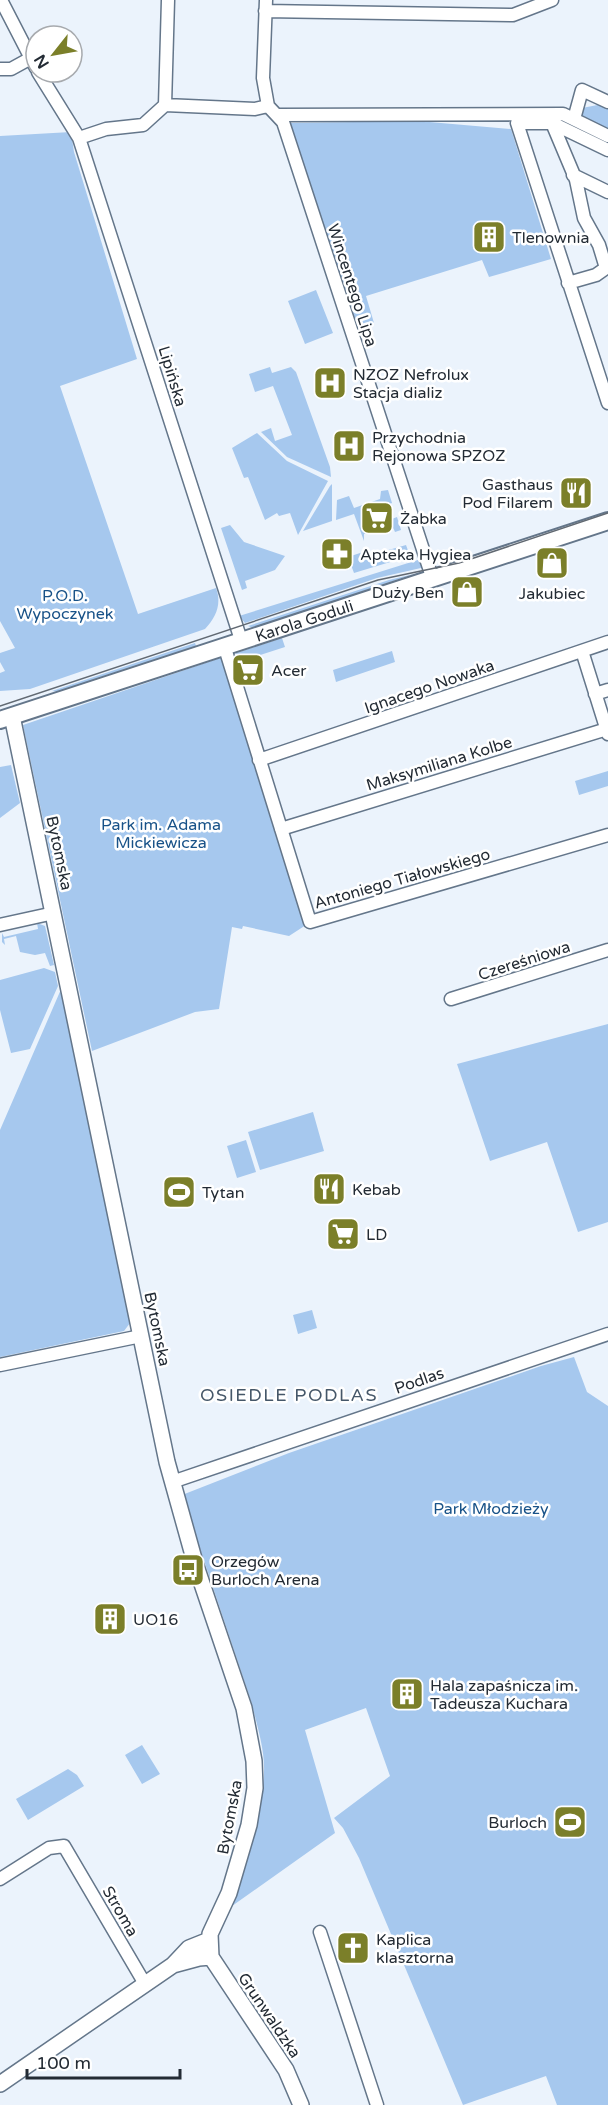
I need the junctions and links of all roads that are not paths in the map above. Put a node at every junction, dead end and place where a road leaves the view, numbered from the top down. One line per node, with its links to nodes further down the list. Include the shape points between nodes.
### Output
1 (1, 0): 5 (street)
2 (168, 0): 10 (street)
3 (552, 0): 4 (street, via 513,15)
4 (265, 5): 11 (street, via 262,78)
5 (24, 45)
6 (24, 65): 7 (street)
7 (0, 69)
8 (45, 84): 16 (street, Lipińska)
9 (608, 102): 13 (street, via 582,90)
10 (165, 105): 11 (street, via 255,109); 16 (street, via 143,125 106,129)
11 (268, 106): 12 (street, Wincentego Lipa)
12 (279, 116): 13 (street, via 563,114); 23 (street, Wincentego Lipa)
13 (574, 120): 15 (street)
14 (552, 123): 17 (street); 18 (street); 20 (street, via 517,123)
15 (608, 136)
16 (79, 138): 24 (street, Lipińska)
17 (608, 150)
18 (573, 175): 19 (street); 20 (street, via 584,218 606,268)
19 (608, 192)
20 (568, 283): 21 (street)
21 (608, 403)
22 (608, 521): 23 (main road, Karola Goduli)
23 (432, 577): 24 (main road, Karola Goduli)
24 (241, 640): 26 (main road, Karola Goduli)
25 (608, 642): 27 (street, Ignacego Nowaka)
26 (224, 645): 30 (main road, Karola Goduli); 32 (street, Antoniego Tiałowskiego)
27 (582, 651): 29 (street); 32 (street, Ignacego Nowaka)
28 (608, 690): 29 (street)
29 (595, 694): 31 (street)
30 (6, 718): 35 (street, Bytomska)
31 (607, 732): 33 (street, Maksymiliana Kolbe)
32 (259, 760): 33 (street, Antoniego Tiałowskiego)
33 (281, 829): 34 (street, Antoniego Tiałowskiego, via 310,922)
34 (608, 834)
35 (54, 913): 36 (street); 40 (street, Bytomska)
36 (0, 925)
37 (608, 950): 38 (street, Czereśniowa)
38 (451, 999)
39 (608, 1334): 42 (street, Podlas)
40 (141, 1336): 41 (street); 42 (street, Bytomska)
41 (0, 1365)
42 (172, 1482): 45 (street, Bytomska, via 195,1566 244,1708 254,1761 255,1788 249,1825)
43 (0, 1879): 46 (street, Stroma, via 56,1845 64,1846)
44 (320, 1932): 49 (street)
45 (209, 1948): 46 (street, via 199,1958 173,1965); 48 (street, Grunwaldzka, via 286,2070)
46 (144, 1984): 47 (street)
47 (0, 2084)
48 (301, 2105)
49 (377, 2105)

